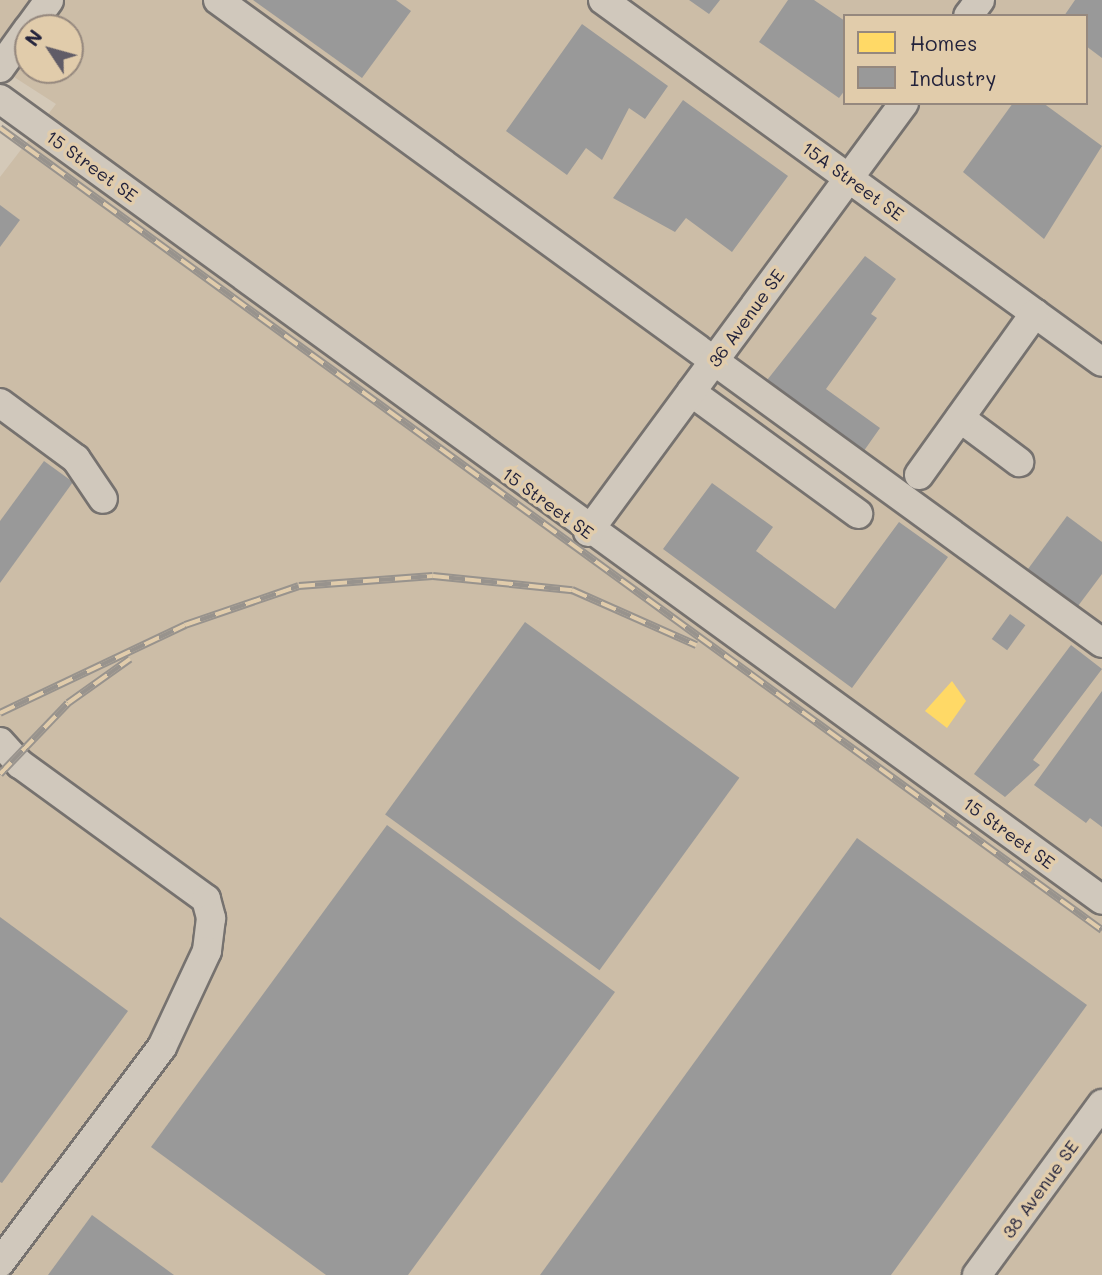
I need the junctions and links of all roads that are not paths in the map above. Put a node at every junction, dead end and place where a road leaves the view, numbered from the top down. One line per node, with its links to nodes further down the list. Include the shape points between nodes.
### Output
1 (218, 0): 9 (street)
2 (603, 0): 7 (street, 15A Street SE)
3 (14, 48): 4 (street)
4 (0, 68)
5 (0, 99): 18 (street, 15 Street SE)
6 (903, 105): 7 (street, 36 Avenue SE)
7 (849, 178): 8 (street, 15A Street SE); 9 (street, 36 Avenue SE)
8 (1035, 313): 10 (street, 15A Street SE); 13 (street)
9 (715, 360): 11 (street, 36 Avenue SE); 19 (street)
10 (1102, 362)
11 (691, 392): 17 (street); 18 (street, 36 Avenue SE)
12 (0, 403): 16 (street, via 76,459)
13 (960, 418): 14 (street); 15 (street)
14 (1019, 461)
15 (919, 475)
16 (103, 499)
17 (858, 514)
18 (588, 532): 21 (street, 15 Street SE)
19 (1102, 643)
20 (0, 742): 23 (street, via 20,764 206,899 211,918 208,951 162,1047)
21 (1102, 900)
22 (1102, 1104): 24 (street, 38 Avenue SE)
23 (0, 1263)
24 (978, 1275)

